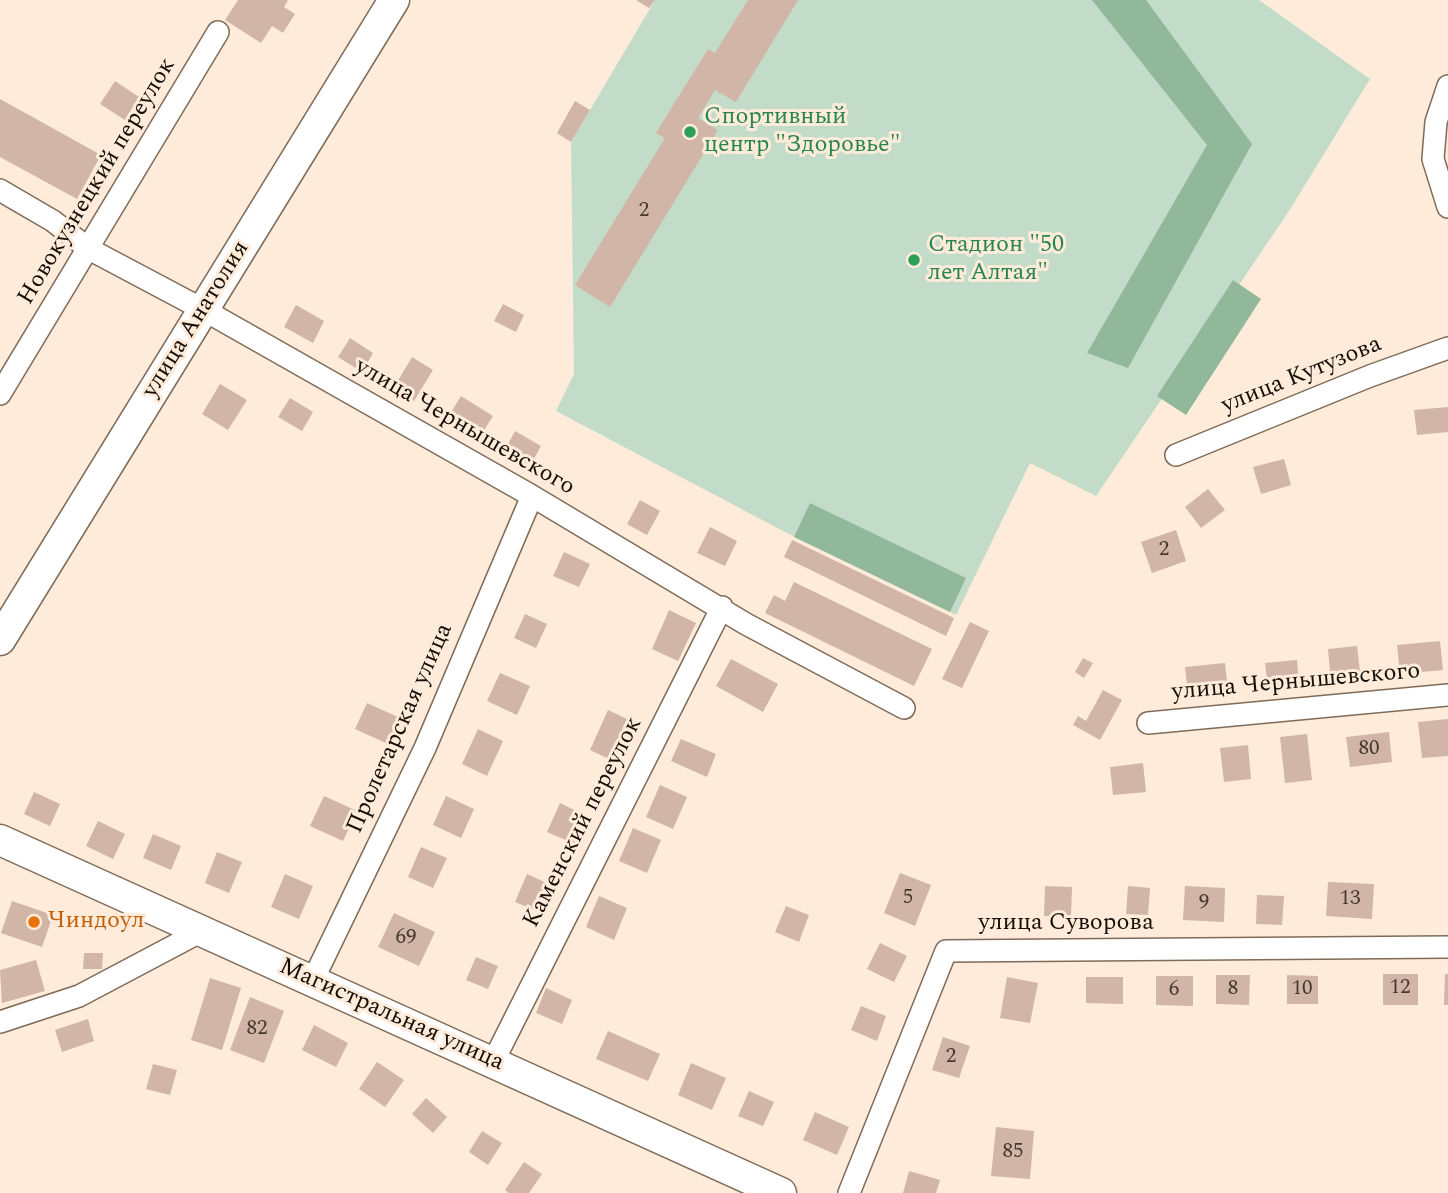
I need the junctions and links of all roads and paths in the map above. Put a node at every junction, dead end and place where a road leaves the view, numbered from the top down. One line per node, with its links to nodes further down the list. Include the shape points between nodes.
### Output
1 (394, 0): 7 (street, улица Анатолия)
2 (218, 32): 6 (street, Новокузнецкий переулок)
3 (1448, 86): 5 (street, via 1436,122 1433,159)
4 (0, 190): 6 (street, улица Чернышевского)
5 (1448, 206)
6 (89, 249): 7 (street, улица Чернышевского); 9 (street, Новокузнецкий переулок)
7 (204, 310): 11 (street, улица Чернышевского); 13 (street, улица Анатолия)
8 (1448, 348): 10 (street, улица Кутузова)
9 (0, 394)
10 (1176, 455)
11 (532, 496): 12 (street, улица Чернышевского); 20 (street, Пролетарская улица, via 425,748)
12 (722, 607): 15 (street, улица Чернышевского); 22 (street, Каменский переулок)
13 (0, 640)
14 (1448, 695): 16 (street, улица Чернышевского)
15 (904, 708)
16 (1148, 723)
17 (0, 840): 18 (street, Магистральная улица)
18 (200, 932): 20 (street, Магистральная улица); 21 (street, via 79,996)
19 (1448, 947): 24 (street, улица Суворова, via 946,951)
20 (313, 980): 22 (street, Магистральная улица)
21 (0, 1022)
22 (494, 1062): 23 (street, Магистральная улица)
23 (781, 1193)
24 (849, 1193)

